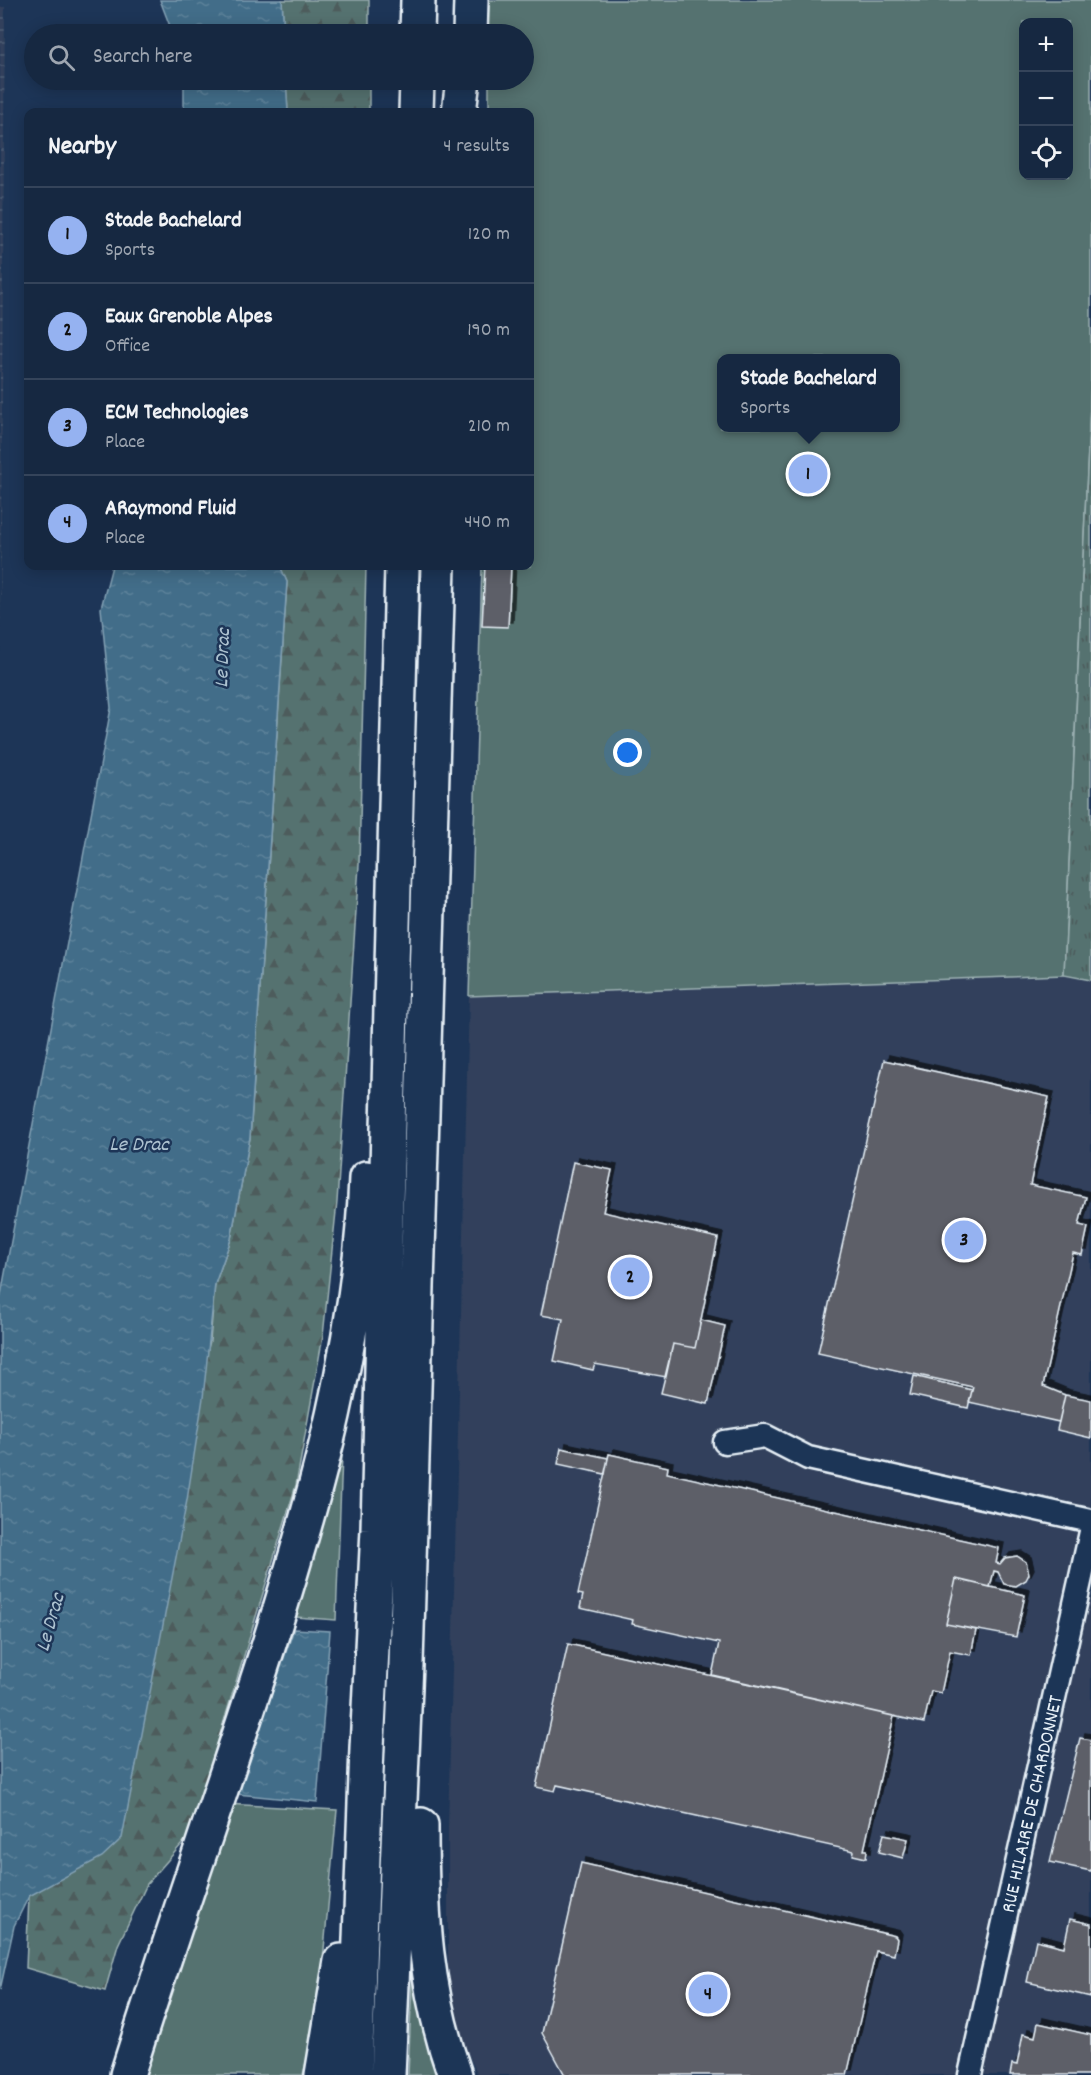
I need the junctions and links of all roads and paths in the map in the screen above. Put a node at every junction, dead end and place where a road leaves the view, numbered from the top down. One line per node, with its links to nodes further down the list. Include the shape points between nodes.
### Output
1 (418, 0): 4 (highway)
2 (450, 0): 5 (highway)
3 (471, 0): 6 (highway)
4 (417, 24)
5 (450, 24)
6 (470, 24)
7 (417, 90): 10 (highway)
8 (450, 90): 11 (highway)
9 (462, 90): 12 (highway)
10 (416, 108)
11 (450, 108)
12 (460, 108)
13 (402, 570): 15 (highway)
14 (438, 570): 19 (highway)
15 (393, 859): 20 (highway, via 378,1529); 21 (highway, via 373,998 365,1210 342,1379 283,1599)
16 (726, 1442): 17 (street, via 765,1436 808,1458)
17 (1091, 1521)
18 (1091, 1532): 26 (street, RUE HILAIRE DE CHARDONNET)
19 (406, 1664): 24 (highway); 25 (highway, via 420,1714 425,1954 433,2001)
20 (367, 1748): 22 (highway); 23 (highway)
21 (127, 2075)
22 (322, 2075)
23 (355, 2075)
24 (388, 2075)
25 (455, 2075)
26 (969, 2075)

